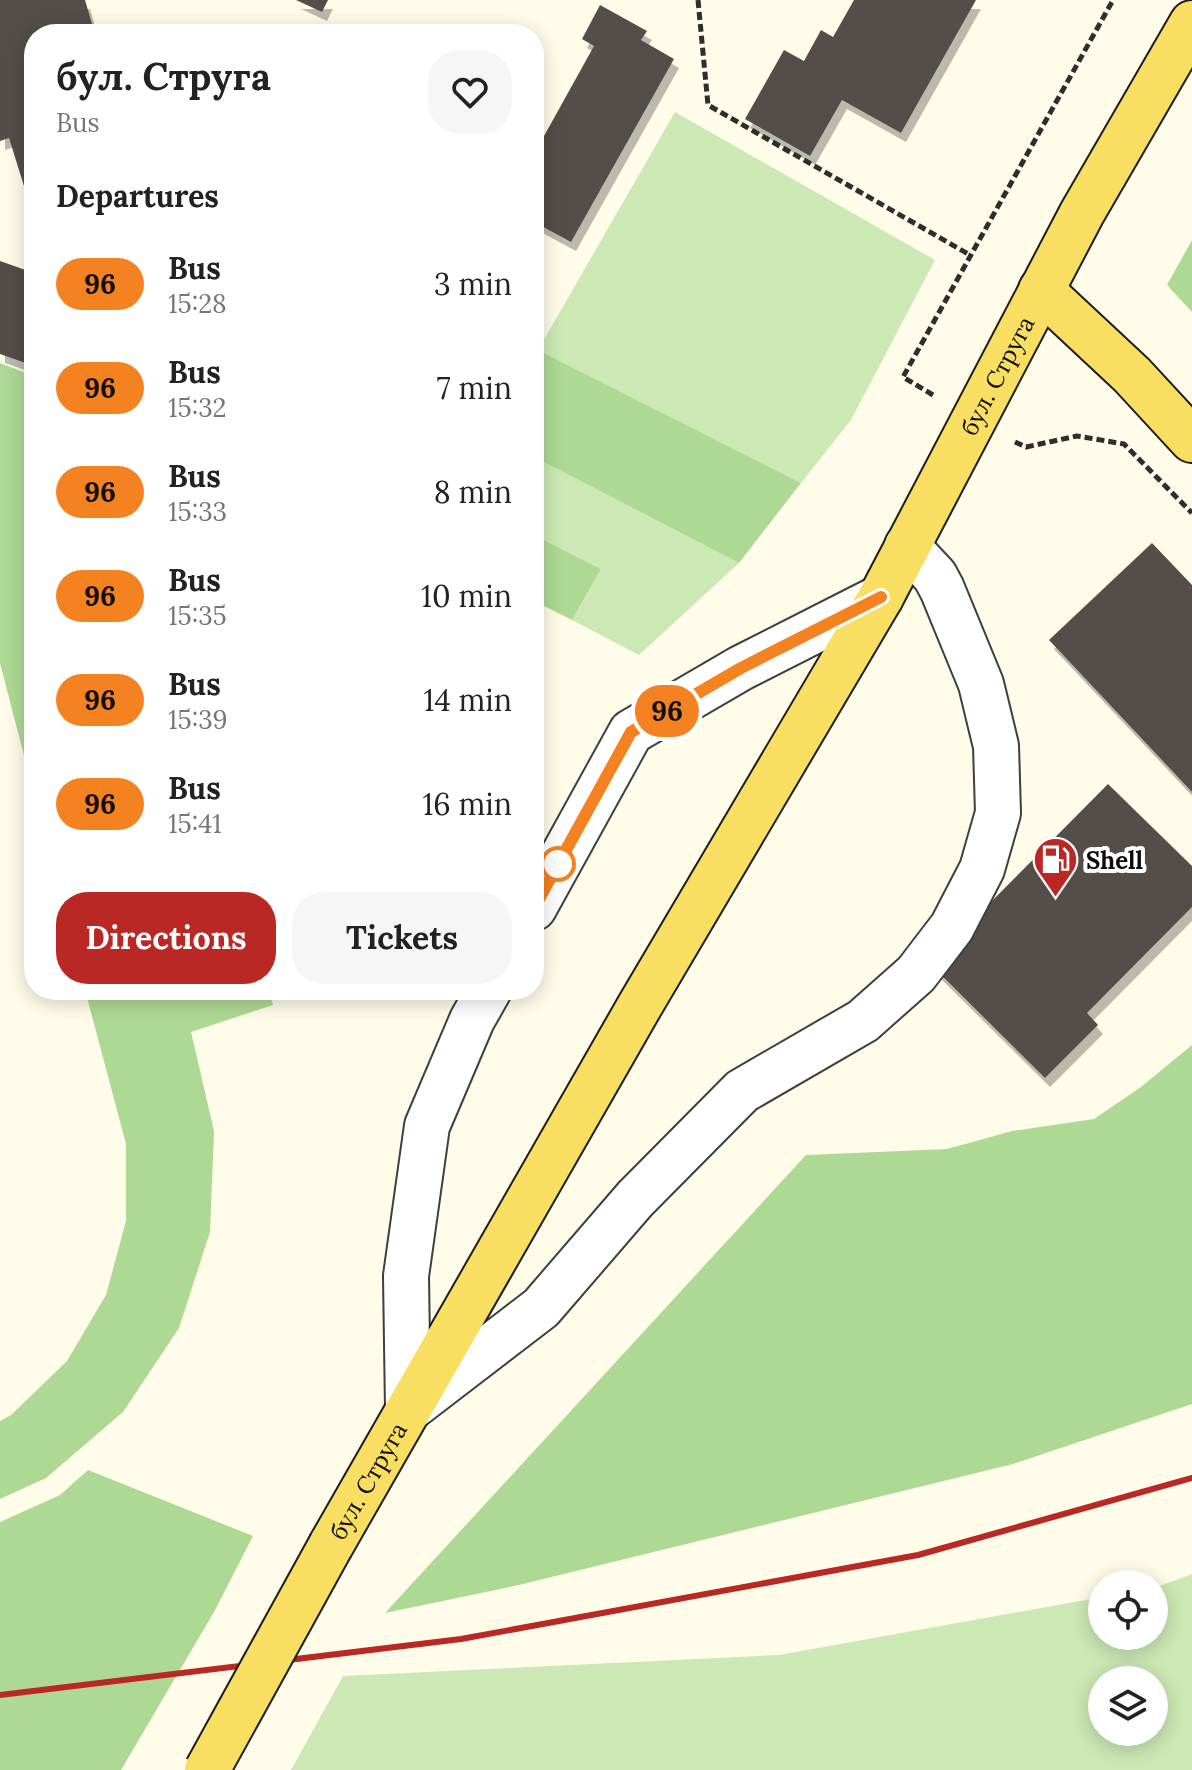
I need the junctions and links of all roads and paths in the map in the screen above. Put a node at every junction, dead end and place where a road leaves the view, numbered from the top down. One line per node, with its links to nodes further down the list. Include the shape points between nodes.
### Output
1 (698, 0): 4 (path, via 708,105)
2 (1113, 0): 4 (path)
3 (1192, 23): 5 (main road, бул. Струга)
4 (970, 255): 6 (path)
5 (1041, 290): 7 (main road); 10 (main road, бул. Струга)
6 (903, 377)
7 (1192, 440)
8 (1026, 447): 9 (path, via 1077,436 1124,444)
9 (1192, 513)
10 (907, 546): 11 (main road, бул. Струга); 14 (lane, via 942,589 981,684 996,746 998,813 982,869 952,927 916,974 863,1021 742,1091 635,1199 541,1308)
11 (881, 597): 12 (lane, via 741,668 631,732); 14 (main road, бул. Струга)
12 (544, 890)
13 (483, 1000): 14 (lane, via 427,1126 406,1276)
14 (408, 1410): 15 (main road, бул. Струга, bridge)
15 (207, 1770)

